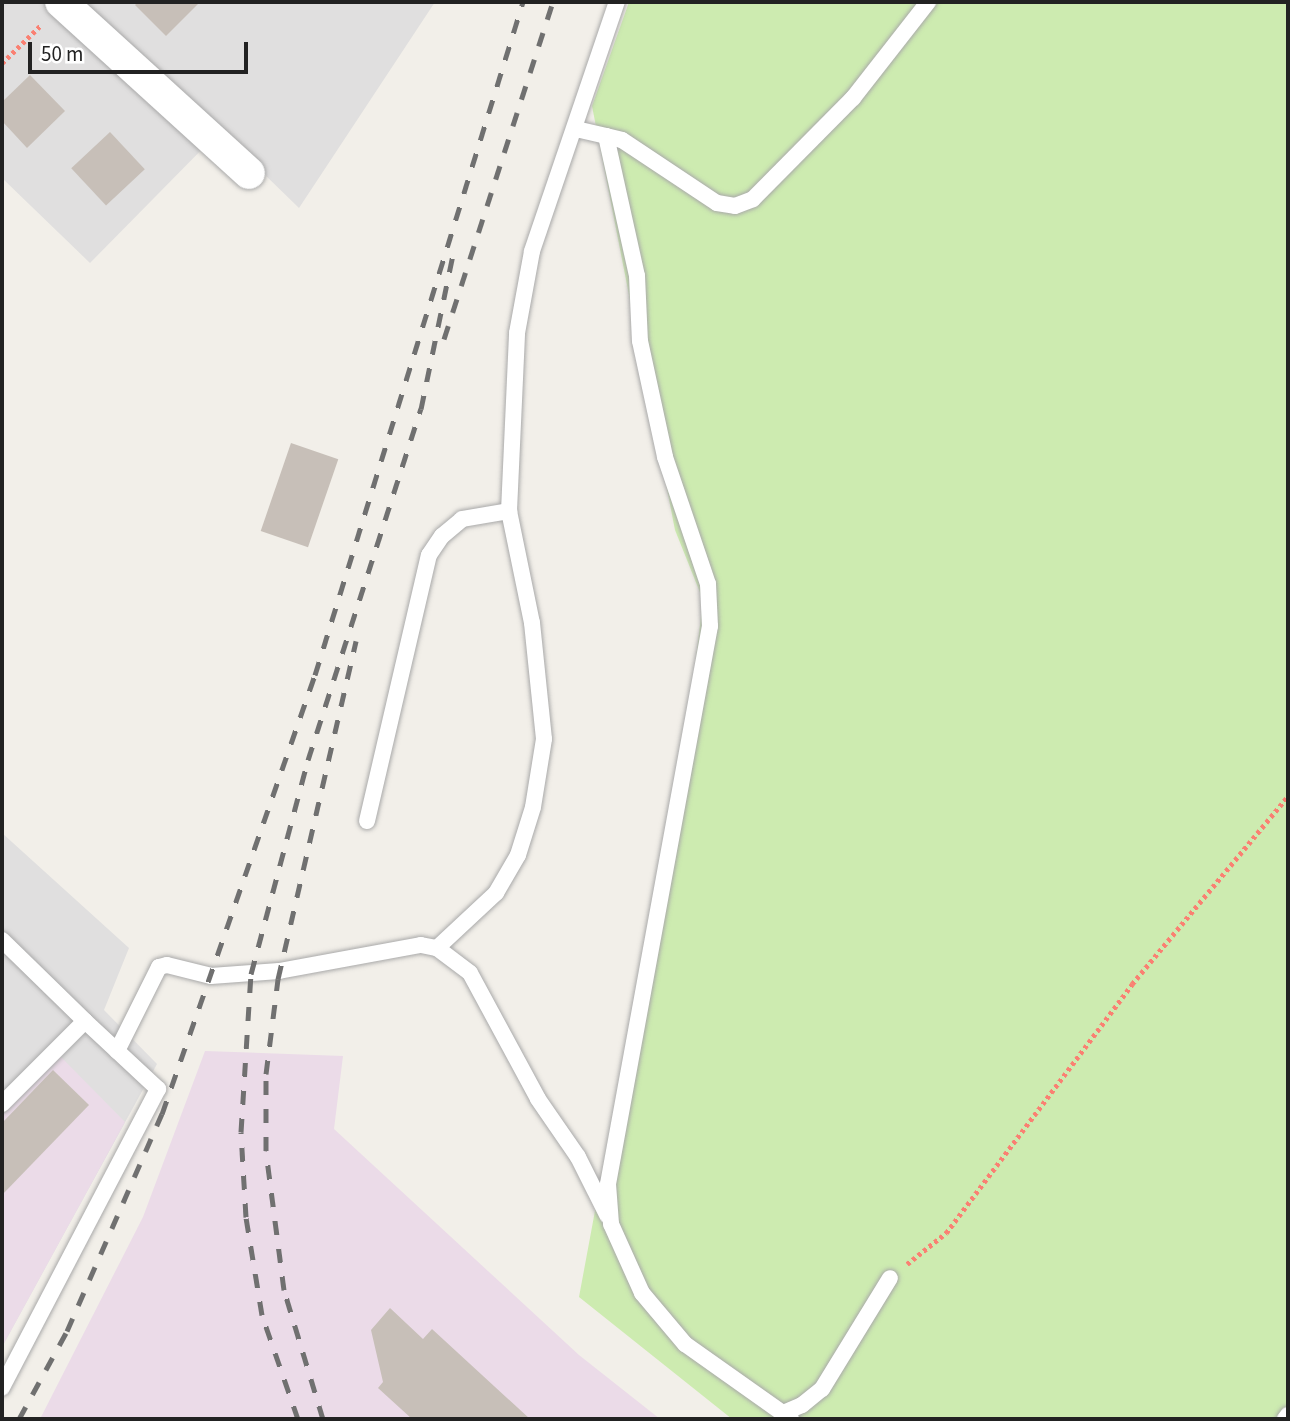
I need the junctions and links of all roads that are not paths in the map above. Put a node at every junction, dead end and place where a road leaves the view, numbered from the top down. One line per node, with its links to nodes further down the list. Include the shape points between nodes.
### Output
1 (617, 2): 4 (lane)
2 (928, 2): 5 (lane, via 853,98 752,199 735,206 717,203 622,140)
3 (73, 6): 6 (street)
4 (576, 129): 5 (lane); 7 (lane, via 532,251 517,333)
5 (606, 136): 14 (lane, via 636,276 639,341 665,457 708,584 709,626 608,1184)
6 (249, 173)
7 (509, 511): 8 (lane, via 462,519 429,555); 10 (lane, via 532,624 544,738 533,807 518,855 496,893)
8 (367, 821)
9 (2, 940): 11 (lane)
10 (437, 948): 12 (lane, via 421,944 279,971 211,976 167,965 159,968); 14 (lane, via 470,973 538,1099 578,1157)
11 (85, 1021): 12 (lane); 13 (lane)
12 (117, 1051): 16 (lane, via 158,1089)
13 (3, 1101)
14 (611, 1223): 18 (lane, via 642,1293 685,1344)
15 (890, 1278): 18 (lane, via 822,1389)
16 (3, 1382)
17 (1288, 1415): 19 (lane)
18 (787, 1416)
19 (1284, 1419)

